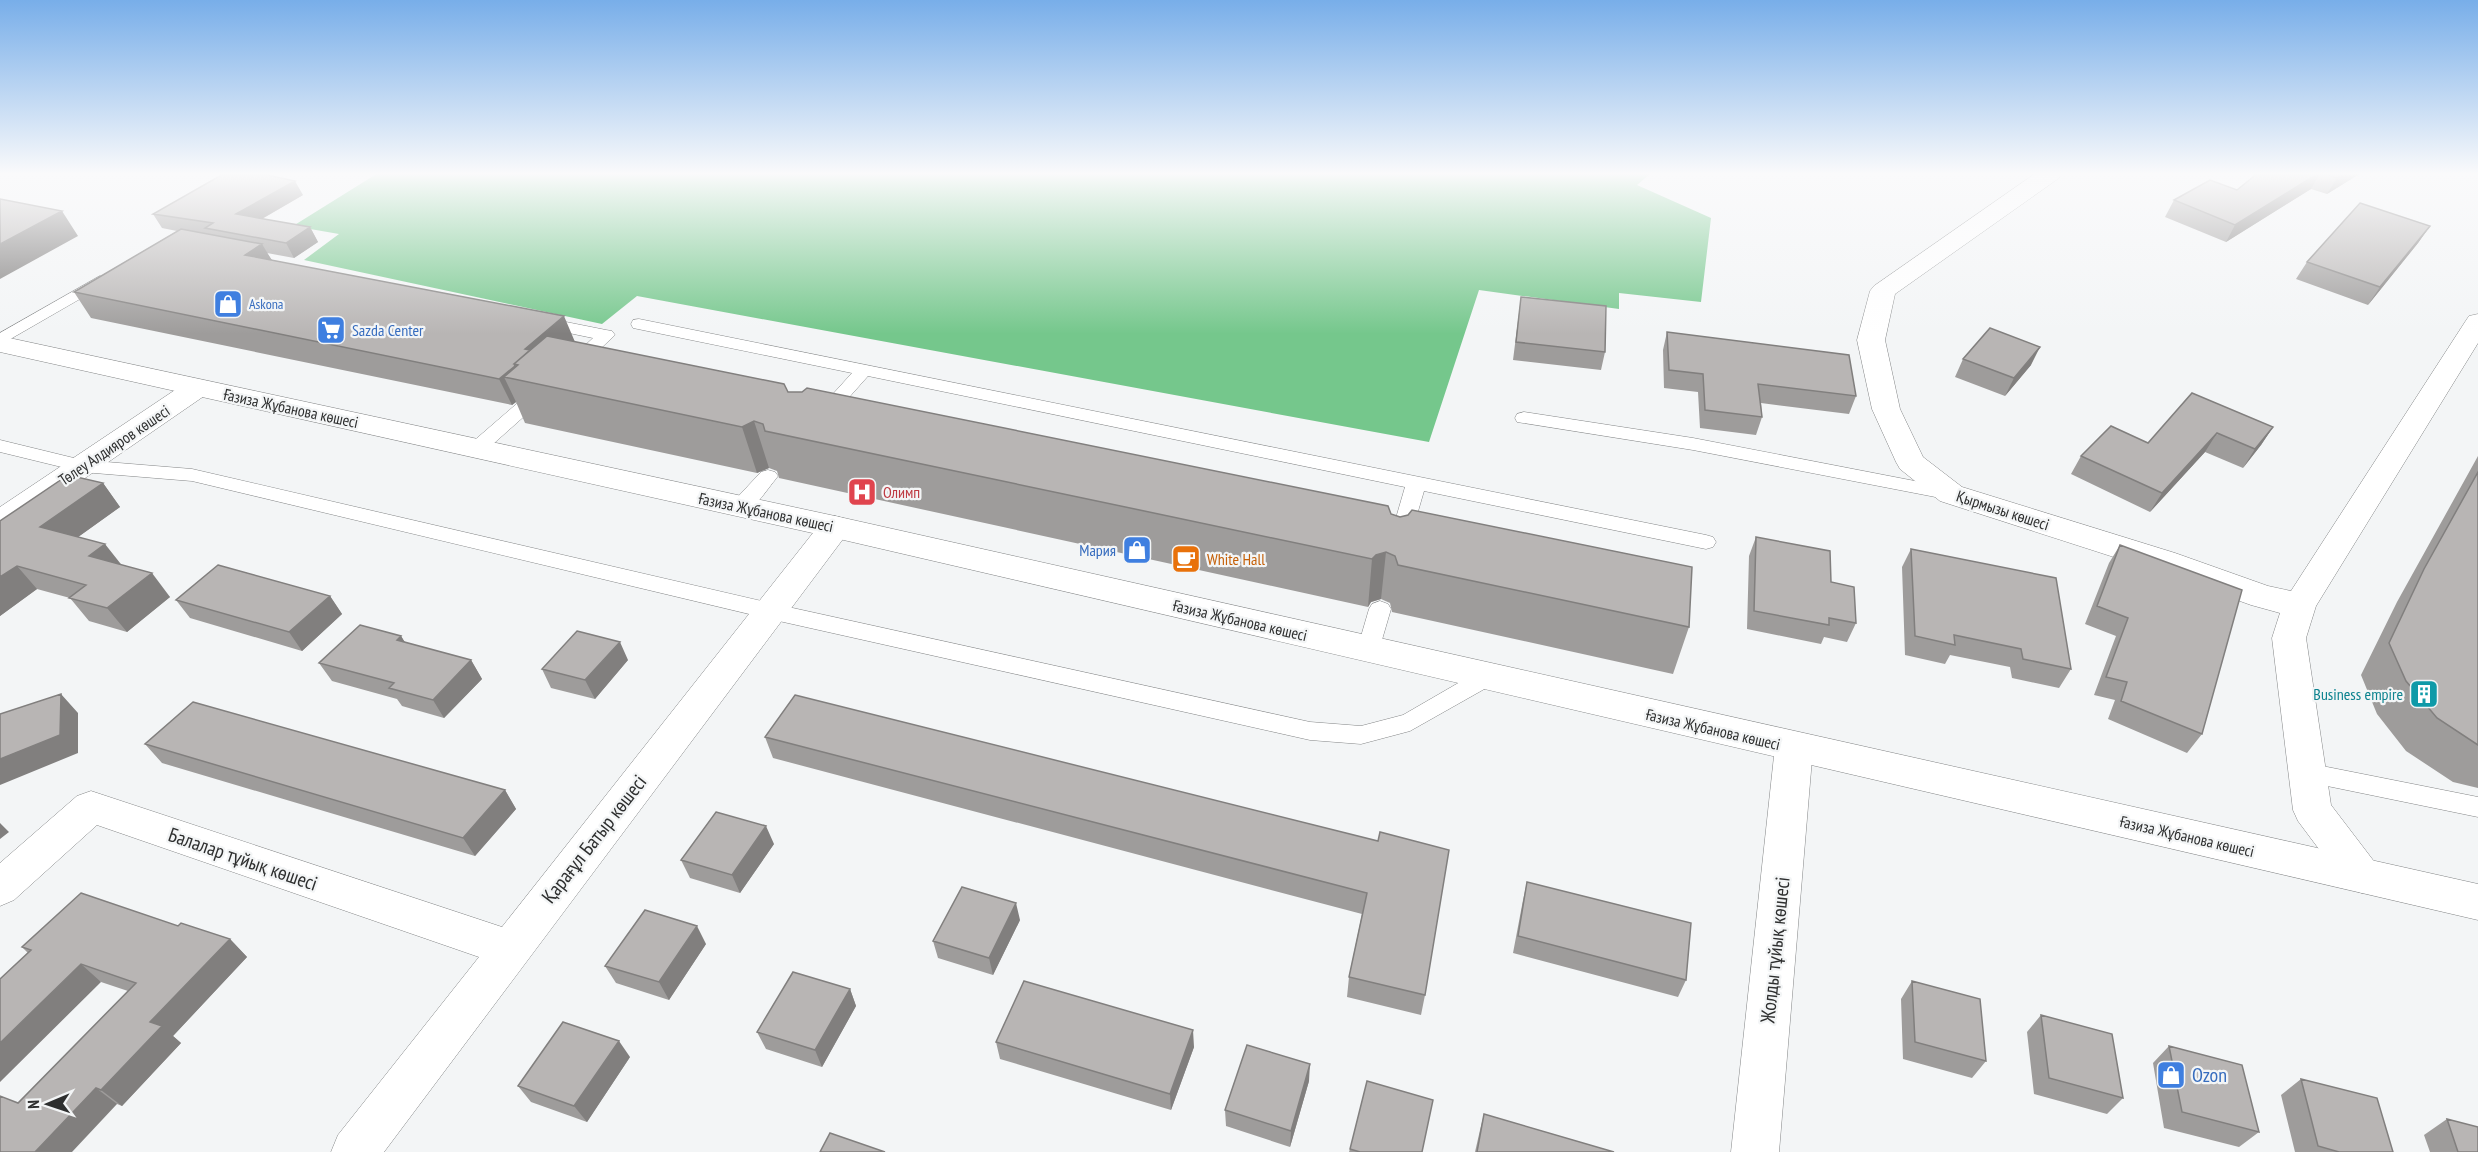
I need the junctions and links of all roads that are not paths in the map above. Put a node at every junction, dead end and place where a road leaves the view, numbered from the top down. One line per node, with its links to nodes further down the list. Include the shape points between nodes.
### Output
1 (1974, 227): 16 (street, Қырмызы көшесі, via 1883,291 1871,340 1886,409 1911,462)
2 (116, 272): 6 (lane)
3 (524, 319): 12 (lane, via 606,335)
4 (2478, 322): 22 (street)
5 (639, 324): 7 (lane)
6 (0, 342): 8 (street, Ғазиза Жұбанова көшесі)
7 (864, 370): 10 (lane); 15 (lane)
8 (197, 388): 12 (street, Ғазиза Жұбанова көшесі); 13 (street, Төлеу Алдияров көшесі)
9 (1524, 418): 16 (lane, via 1704,446)
10 (808, 432)
11 (0, 446): 13 (lane)
12 (476, 449): 17 (street, Ғазиза Жұбанова көшесі)
13 (82, 466): 18 (street, Төлеу Алдияров көшесі); 24 (lane, via 192,475)
14 (768, 476): 17 (lane)
15 (1416, 483): 20 (lane); 21 (lane)
16 (1951, 494): 22 (street, Қырмызы көшесі, via 2263,597)
17 (740, 507): 19 (street, Ғазиза Жұбанова көшесі)
18 (0, 522)
19 (835, 527): 24 (street, Қарағұл Батыр көшесі); 25 (street, Ғазиза Жұбанова көшесі)
20 (1706, 542)
21 (1395, 555)
22 (2299, 605): 28 (street, via 2289,638)
23 (1380, 609): 25 (lane)
24 (770, 611): 26 (lane, via 1310,731 1361,735 1410,722); 33 (street, Қарағұл Батыр көшесі)
25 (1368, 650): 26 (street, Ғазиза Жұбанова көшесі)
26 (1487, 677): 27 (street, Ғазиза Жұбанова көшесі)
27 (1794, 747): 30 (street, Ғазиза Жұбанова көшесі); 35 (street, Жолды тұйық көшесі)
28 (2307, 773): 29 (lane); 30 (street, via 2312,810)
29 (2478, 807)
30 (2362, 876): 32 (street, Ғазиза Жұбанова көшесі)
31 (0, 888): 33 (street, Балалар тұйық көшесі, via 91,807)
32 (2478, 902)
33 (510, 949): 34 (street, Қарағұл Батыр көшесі)
34 (355, 1152)
35 (1755, 1152)

